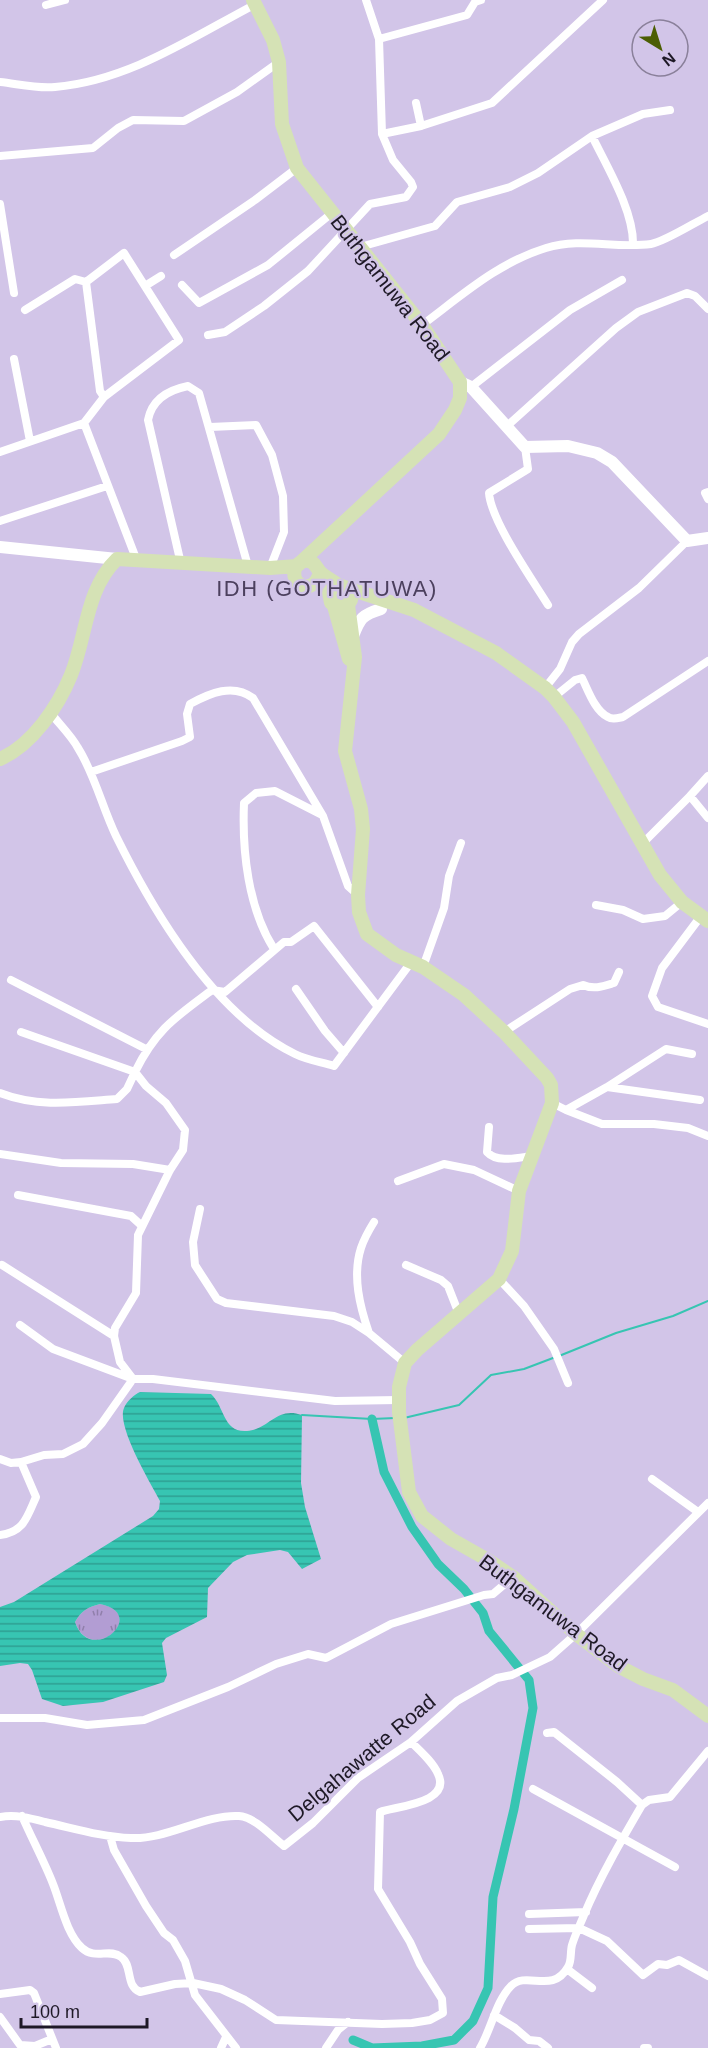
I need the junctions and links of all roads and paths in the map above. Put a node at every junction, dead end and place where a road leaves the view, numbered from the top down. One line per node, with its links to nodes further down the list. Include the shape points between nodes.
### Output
1 (65, 0): 6 (street)
2 (367, 0): 7 (street)
3 (481, 0): 7 (street, via 475,2 467,15)
4 (603, 0): 12 (street, via 492,102)
5 (254, 2): 8 (main road, Buthgamuwa Road); 9 (street, via 143,63 95,81 53,87)
6 (45, 5)
7 (379, 39): 13 (street)
8 (279, 62): 15 (street, via 237,92 184,121 133,120 93,148); 16 (main road, Buthgamuwa Road, via 282,124)
9 (0, 82)
10 (416, 103): 12 (street)
11 (670, 110): 14 (street, via 643,114)
12 (421, 126): 13 (street)
13 (382, 134): 20 (street, via 393,160 412,187 406,197 370,204)
14 (592, 136): 21 (street, via 622,200); 22 (street, via 510,188 457,202 435,226)
15 (0, 156)
16 (297, 168): 18 (main road, Buthgamuwa Road); 23 (street)
17 (0, 204): 29 (street)
18 (332, 213): 20 (main road, Buthgamuwa Road); 27 (street, via 268,265 199,303)
19 (708, 216): 21 (street, via 654,244)
20 (345, 230): 22 (main road, Buthgamuwa Road); 33 (street, via 308,271 264,306 225,332)
21 (633, 245): 32 (street, via 577,242 546,248 500,267)
22 (360, 247): 32 (main road, Buthgamuwa Road)
23 (174, 255)
24 (161, 276): 28 (street)
25 (622, 280): 35 (street, via 570,310)
26 (86, 282): 28 (street, via 124,253); 31 (street, via 75,279); 36 (street, via 100,391)
27 (182, 285)
28 (145, 286): 36 (street, via 179,340)
29 (14, 293)
30 (708, 309): 38 (street, via 687,293 638,312)
31 (25, 310)
32 (422, 325): 35 (main road, Buthgamuwa Road)
33 (208, 335)
34 (14, 359): 40 (street)
35 (466, 384): 38 (street); 47 (main road, Buthgamuwa Road, via 439,434)
36 (104, 397): 37 (street)
37 (84, 423): 40 (street); 43 (street)
38 (507, 426): 41 (street)
39 (210, 427): 53 (street, via 199,393 188,386 172,389 150,410 149,430); 55 (street); 56 (street, via 256,425 272,455 283,495 284,532)
40 (30, 441): 42 (street)
41 (525, 447): 49 (street, via 568,446 597,453 612,462); 60 (street, via 528,469 489,493 489,501)
42 (0, 452)
43 (107, 486): 46 (street); 52 (street)
44 (708, 492): 45 (street)
45 (708, 500)
46 (0, 521)
47 (327, 538): 54 (main road, Buthgamuwa Road); 57 (main road, Buthgamuwa Road)
48 (708, 538): 49 (street)
49 (687, 541): 66 (street, via 639,588 579,634)
50 (0, 547): 51 (street)
51 (117, 559): 52 (main road); 67 (main road, via 94,593 71,675)
52 (137, 561): 53 (main road)
53 (181, 564): 55 (main road)
54 (298, 565): 56 (main road); 57 (main road, via 313,562); 58 (main road, via 294,571)
55 (248, 566): 56 (main road)
56 (270, 568): 58 (main road)
57 (319, 570): 58 (main road, via 314,584); 59 (main road)
58 (303, 585): 59 (main road)
59 (342, 598): 61 (main road); 62 (main road, via 414,610); 63 (main road); 65 (main road)
60 (548, 605)
61 (381, 609): 62 (main road); 63 (street, via 359,619)
62 (427, 618): 66 (main road, via 496,653)
63 (353, 636): 65 (main road)
64 (708, 661): 66 (street, via 623,717 605,716 582,678)
65 (352, 670): 76 (main road, via 345,751 363,829)
66 (549, 692): 75 (main road, via 573,722)
67 (50, 712): 68 (main road, via 36,733); 69 (street, via 78,747)
68 (0, 759)
69 (91, 771): 72 (street, via 190,737 190,704 230,689 244,691 253,698); 85 (street, via 115,835 157,909)
70 (708, 776): 71 (street)
71 (690, 796): 73 (street); 75 (street)
72 (323, 816): 76 (street, via 348,886); 80 (street, via 275,791 256,793 244,803 250,884 262,931)
73 (708, 818)
74 (460, 843): 81 (street, via 444,908)
75 (642, 844): 77 (main road)
76 (358, 895): 81 (main road, via 367,934 396,955)
77 (682, 902): 78 (street, via 664,916 643,919); 79 (main road)
78 (596, 904)
79 (704, 919): 87 (street, via 662,968 652,996 658,1007)
80 (274, 949): 85 (street, via 225,992); 86 (street, via 314,926)
81 (417, 964): 86 (street); 89 (main road, via 464,995)
82 (619, 972): 89 (street, via 614,983 570,989)
83 (11, 980): 90 (street)
84 (296, 989): 91 (street)
85 (212, 990): 90 (street, via 165,1026); 91 (street, via 264,1035 296,1055 334,1065)
86 (378, 1007): 91 (street)
87 (708, 1024)
88 (21, 1032): 93 (street)
89 (504, 1032): 97 (main road, via 547,1078)
90 (146, 1049): 93 (street)
91 (344, 1053)
92 (692, 1054): 94 (street, via 666,1049)
93 (135, 1072): 95 (street, via 117,1099 43,1104); 103 (street, via 166,1103 185,1130 183,1150)
94 (607, 1087): 96 (street); 98 (street)
95 (0, 1092)
96 (700, 1101)
97 (552, 1103): 98 (street); 102 (main road)
98 (566, 1110): 100 (street, via 602,1124 654,1124 688,1128)
99 (489, 1128): 102 (street, via 486,1152 491,1157)
100 (708, 1136)
101 (0, 1154): 103 (street, via 61,1163 133,1164)
102 (531, 1156): 105 (main road)
103 (170, 1170): 109 (street)
104 (398, 1181): 105 (street, via 444,1164 474,1170)
105 (519, 1191): 112 (main road, via 512,1251)
106 (18, 1195): 109 (street, via 131,1215)
107 (200, 1209): 115 (street, via 193,1242 195,1264 217,1299 334,1316)
108 (374, 1222): 115 (street, via 361,1247 357,1269 361,1308)
109 (141, 1226): 116 (street, via 136,1293)
110 (2, 1265): 116 (street)
111 (406, 1265): 113 (street, via 448,1286)
112 (499, 1279): 113 (main road); 119 (street, via 554,1349)
113 (459, 1314): 117 (main road)
114 (20, 1325): 118 (street, via 53,1349)
115 (369, 1333): 117 (street)
116 (114, 1336): 118 (street, via 120,1362)
117 (405, 1363): 120 (main road, Buthgamuwa Road)
118 (133, 1379): 120 (street, via 335,1401); 122 (street, via 83,1444 63,1454)
119 (568, 1383)
120 (399, 1413): 127 (main road, Buthgamuwa Road, via 408,1492 422,1516)
121 (0, 1459): 122 (street)
122 (21, 1462): 126 (street, via 36,1497 24,1523 13,1533)
123 (652, 1479): 125 (street)
124 (708, 1503): 125 (street, Delgahawatte Road)
125 (698, 1512): 128 (street, Delgahawatte Road)
126 (0, 1535)
127 (513, 1577): 128 (main road, Buthgamuwa Road); 130 (street, via 493,1594 391,1624 326,1658 308,1654 276,1664 144,1720 87,1725 45,1718)
128 (576, 1634): 129 (main road, Buthgamuwa Road, via 618,1666 673,1690); 132 (street, Delgahawatte Road, via 550,1657 497,1678 457,1701)
129 (708, 1716)
130 (0, 1719)
131 (547, 1733): 135 (street, via 554,1732)
132 (411, 1742): 138 (street, Delgahawatte Road, via 358,1778 285,1846 239,1816 147,1837); 152 (street, via 432,1764 441,1783 438,1792 427,1800 380,1812 378,1889 442,1999 443,2013 412,2023)
133 (708, 1751): 135 (street, via 670,1797)
134 (533, 1790): 139 (street)
135 (642, 1805): 139 (street)
136 (22, 1816): 137 (street, Delgahawatte Road); 138 (street, Delgahawatte Road); 147 (street, via 75,1940 83,1949 92,1955 116,1954 125,1960 132,1986 140,1992)
137 (0, 1817)
138 (110, 1836): 147 (street, via 146,1906 173,1940)
139 (622, 1839): 140 (street); 141 (street)
140 (675, 1867)
141 (585, 1912): 142 (street); 143 (street)
142 (529, 1914)
143 (579, 1928): 144 (street); 145 (street); 146 (street, via 607,1941 643,1975 658,1964 679,1960)
144 (528, 1929)
145 (567, 1969): 148 (street); 150 (street, via 550,1982 516,1982)
146 (708, 1976)
147 (193, 1983): 152 (street, via 221,1989 276,2020); 153 (street, via 195,1995)
148 (592, 1988)
149 (0, 1994): 154 (street, via 30,1990 34,1993)
150 (494, 2015): 155 (street); 159 (street, via 529,2040)
151 (0, 2017): 154 (street, via 20,2045)
152 (348, 2022): 158 (street)
153 (226, 2037): 156 (street); 157 (street)
154 (54, 2043)
155 (484, 2047)
156 (221, 2048)
157 (236, 2048)
158 (326, 2048)
159 (548, 2048)

